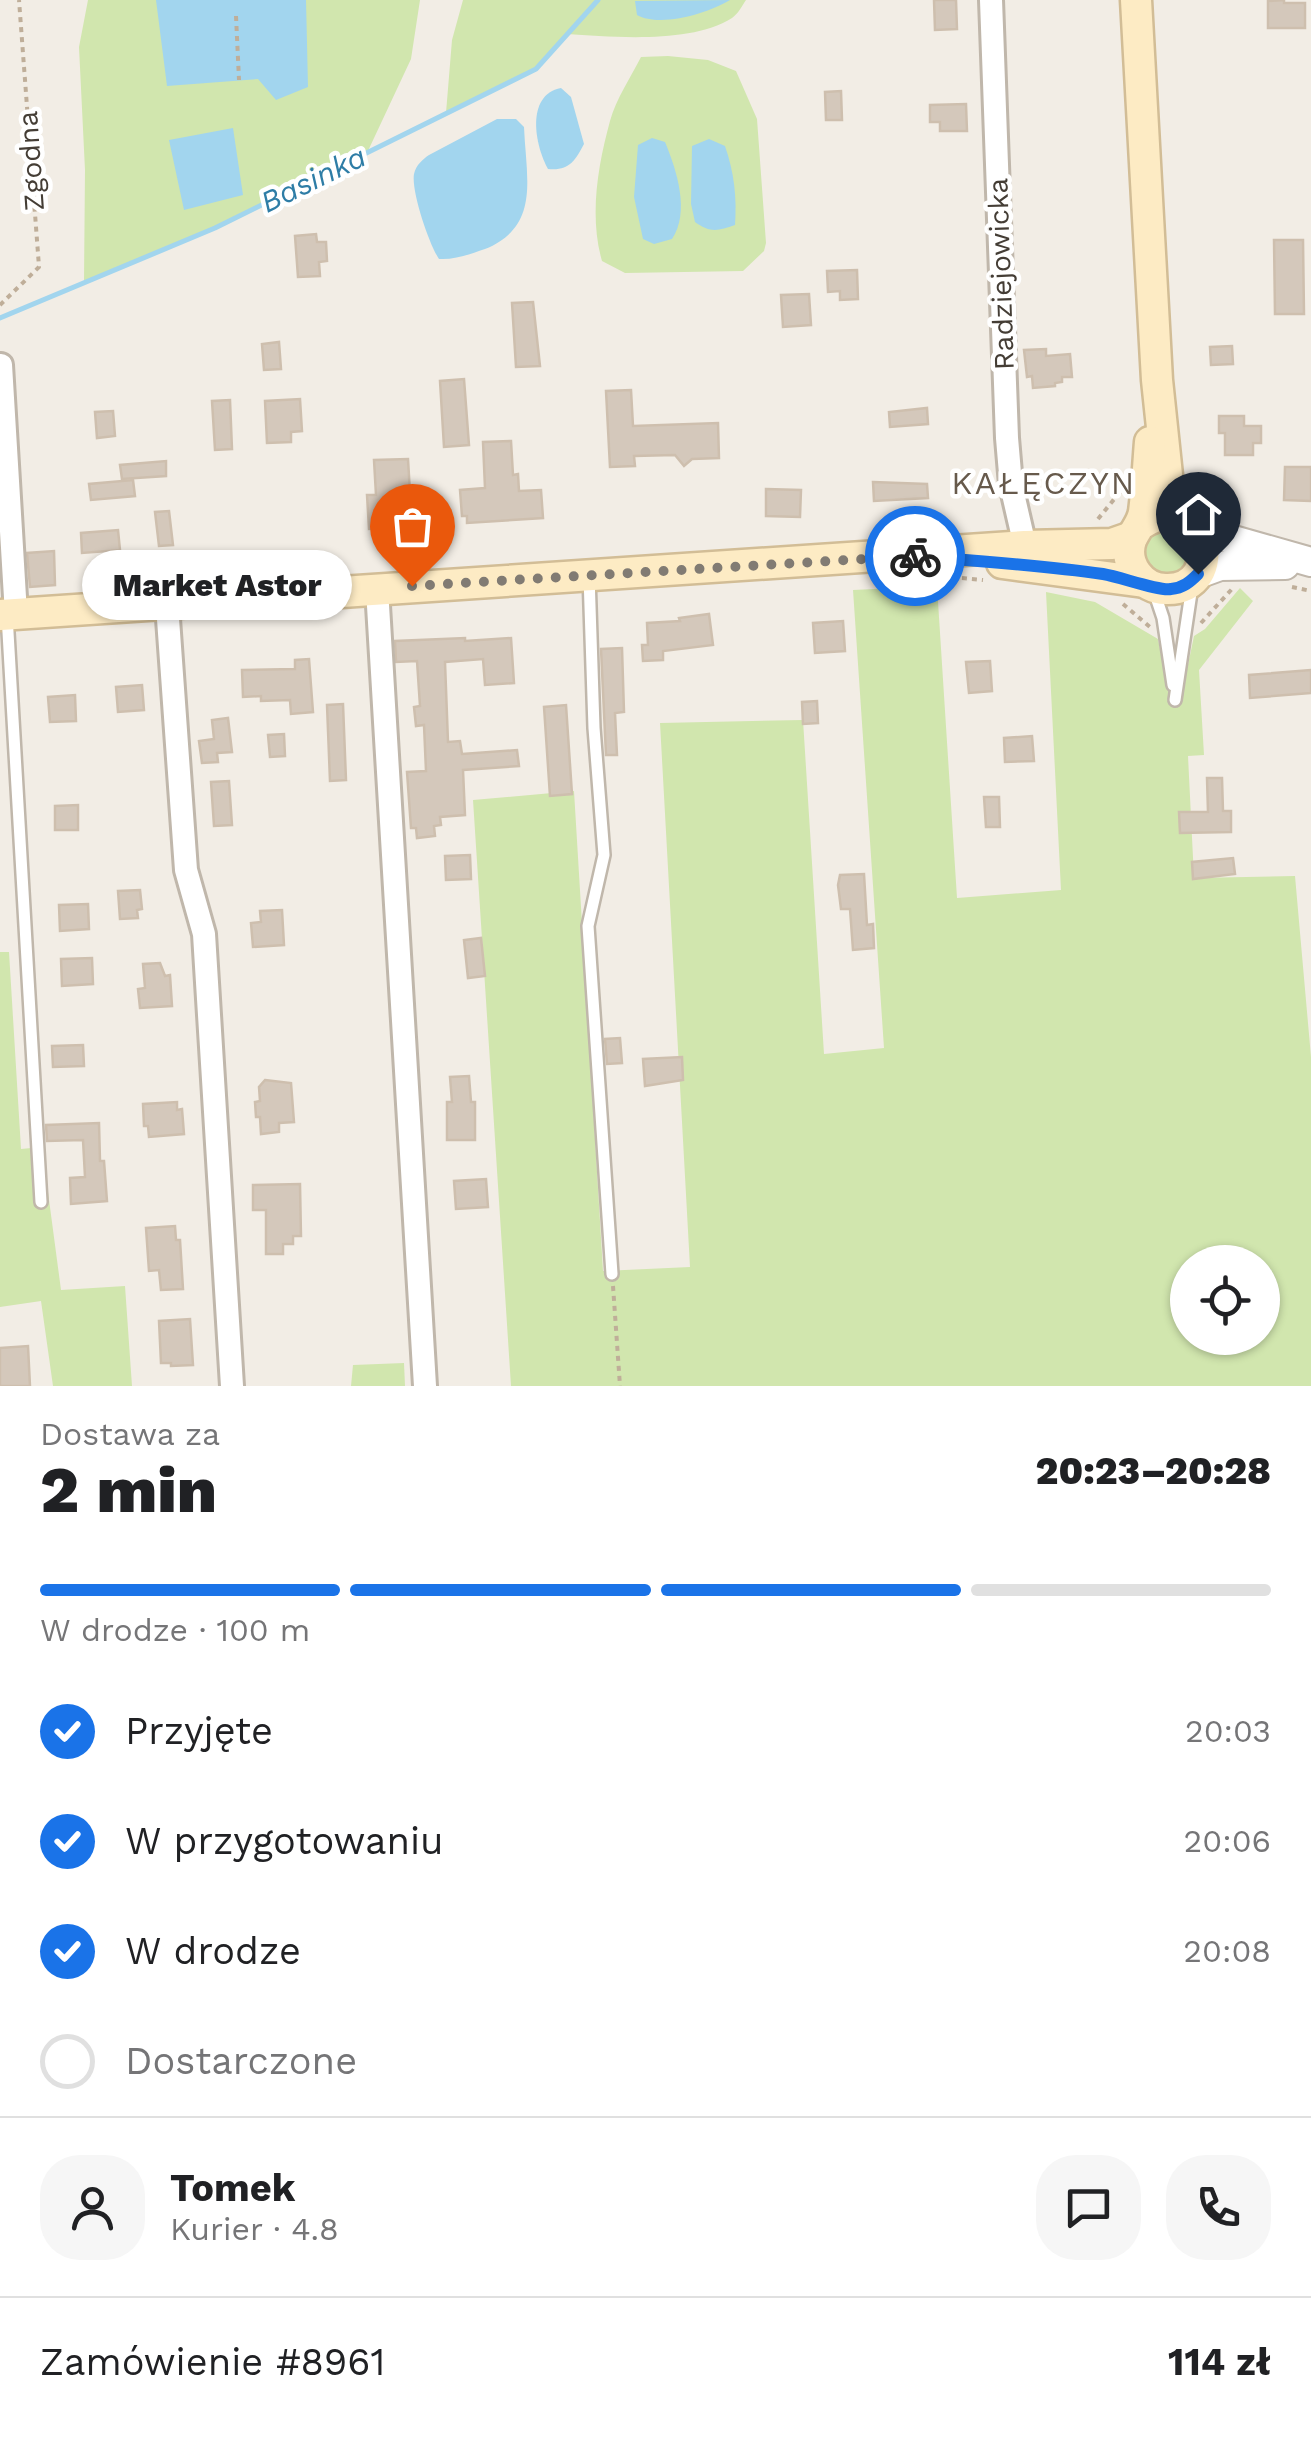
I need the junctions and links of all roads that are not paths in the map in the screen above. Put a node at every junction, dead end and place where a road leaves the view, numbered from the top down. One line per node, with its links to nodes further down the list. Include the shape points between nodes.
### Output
1 (990, 0): 8 (street, Radziejowicka, via 1007,438)
2 (1136, 0): 4 (main road)
3 (1, 365): 16 (street)
4 (1158, 380): 5 (main road); 6 (main road, via 1170,494)
5 (1150, 435): 7 (main road); 8 (main road, via 1135,491 1115,522 1092,534)
6 (1189, 523): 7 (main road, via 1166,514); 10 (street); 12 (main road, via 1205,552)
7 (1137, 530): 8 (main road, via 1112,544); 13 (main road, via 1130,562)
8 (1024, 546): 9 (main road)
9 (910, 556): 11 (main road); 13 (main road, via 1025,564)
10 (1311, 563): 12 (street, via 1231,566)
11 (589, 576): 14 (main road); 18 (lane, via 604,855 588,926)
12 (1196, 576): 13 (main road, via 1178,588); 13 (lane, via 1175,700 1165,630)
13 (1148, 584)
14 (377, 589): 15 (main road); 20 (street)
15 (167, 605): 16 (main road); 19 (street, via 186,870 204,934)
16 (8, 614): 17 (lane)
17 (41, 1202)
18 (612, 1274)
19 (232, 1386)
20 (425, 1386)

